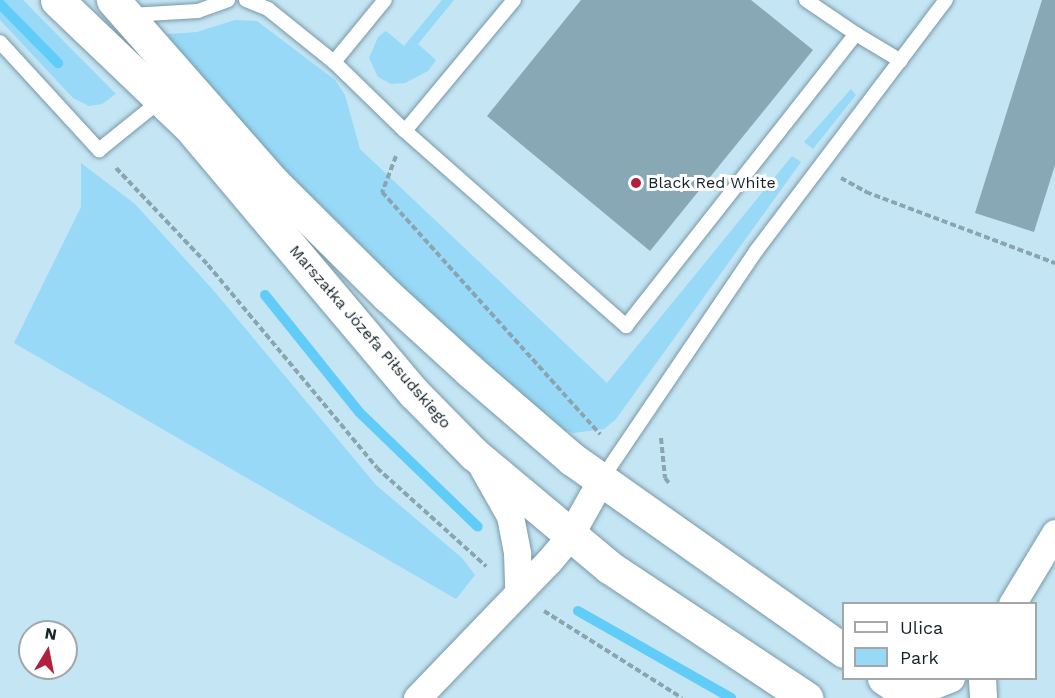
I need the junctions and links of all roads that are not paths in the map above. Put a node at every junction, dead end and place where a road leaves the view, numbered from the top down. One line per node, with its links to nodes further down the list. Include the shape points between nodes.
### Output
1 (57, 0): 13 (main road, Marszałka Józefa Piłsudskiego)
2 (228, 0): 8 (lane, via 198,11)
3 (246, 0): 12 (lane, via 268,9)
4 (385, 0): 12 (lane)
5 (514, 0): 14 (lane)
6 (806, 0): 9 (lane)
7 (946, 0): 11 (lane)
8 (119, 7): 16 (main road, Marszałka Józefa Piłsudskiego, via 272,181 388,296)
9 (856, 34): 11 (lane); 14 (lane, via 626,326)
10 (0, 42): 13 (lane, via 99,150)
11 (901, 61): 16 (lane, via 756,251)
12 (334, 62): 14 (lane)
13 (162, 99): 15 (main road, Marszałka Józefa Piłsudskiego, via 306,262 414,393)
14 (405, 131)
15 (474, 454): 18 (main road, Marszałka Józefa Piłsudskiego); 19 (street, via 510,516 517,553)
16 (602, 480): 18 (street); 21 (main road, Marszałka Józefa Piłsudskiego)
17 (1055, 533): 20 (street)
18 (569, 537): 19 (street); 26 (main road, Marszałka Józefa Piłsudskiego)
19 (518, 591): 25 (street)
20 (1013, 602)
21 (842, 650)
22 (946, 680): 24 (street, via 924,689)
23 (982, 680): 27 (street)
24 (899, 688)
25 (417, 698)
26 (806, 698)
27 (983, 698)

